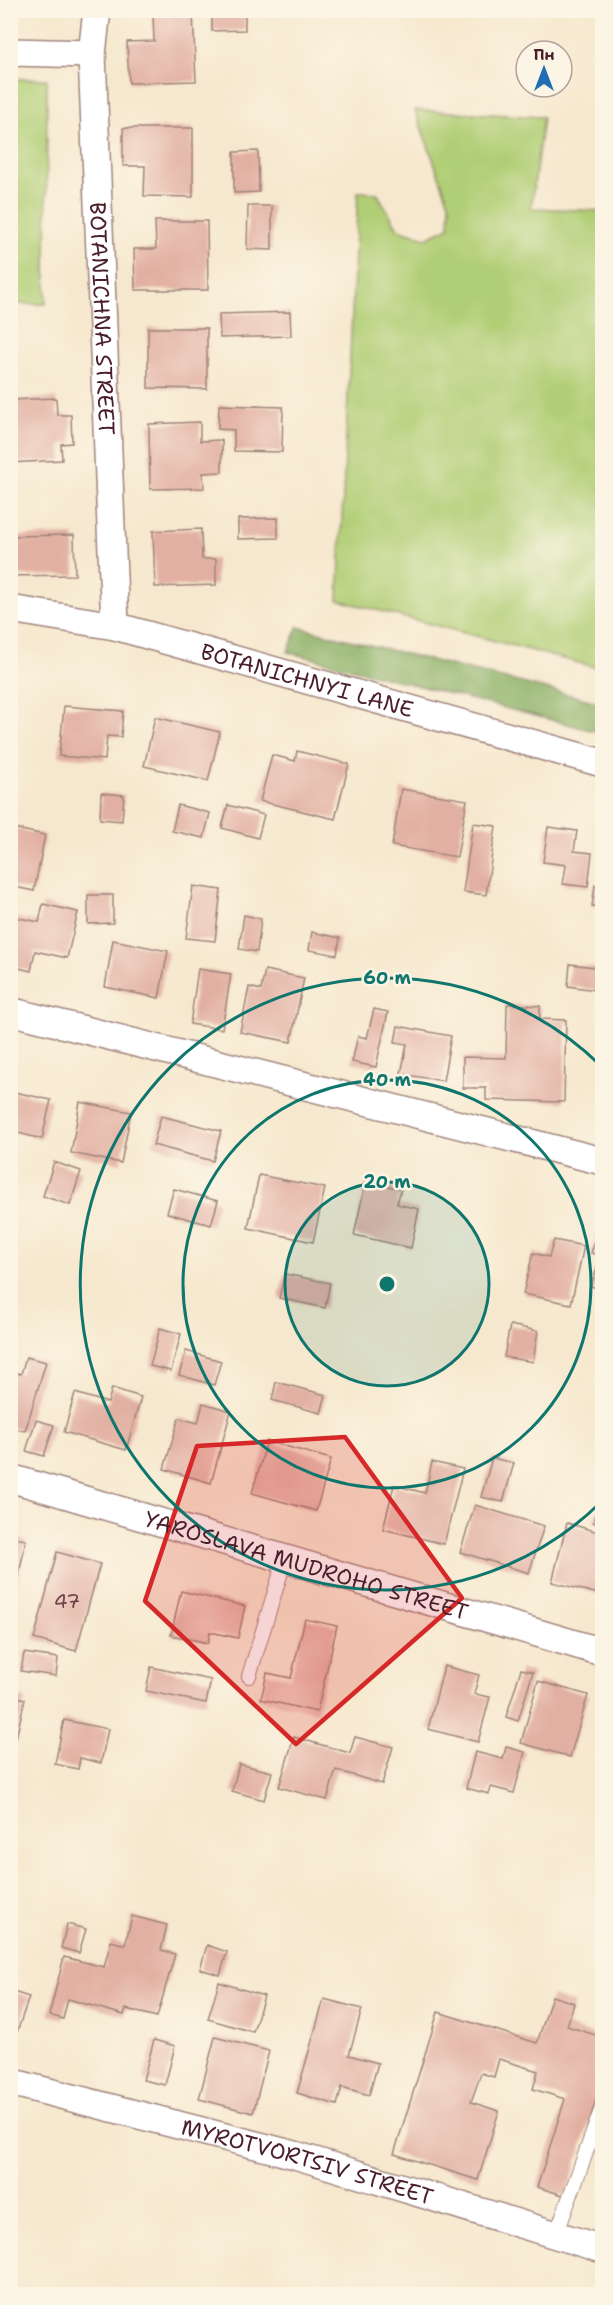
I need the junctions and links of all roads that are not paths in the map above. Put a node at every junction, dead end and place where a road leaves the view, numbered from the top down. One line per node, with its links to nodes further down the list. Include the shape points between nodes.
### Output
1 (97, 10): 3 (street, BOTANICHNA STREET)
2 (10, 52): 3 (street)
3 (92, 54): 5 (street, BOTANICHNA STREET)
4 (10, 609): 5 (street, BOTANICHNYI LANE)
5 (115, 626): 6 (street, BOTANICHNYI LANE)
6 (603, 763)
7 (10, 1011): 8 (street)
8 (603, 1161)
9 (10, 1478): 10 (street, YAROSLAVA MUDROHO STREET)
10 (285, 1558): 11 (street, YAROSLAVA MUDROHO STREET); 12 (lane)
11 (603, 1652)
12 (249, 1677)
13 (10, 2082): 15 (street, MYROTVORTSIV STREET, via 295,2155)
14 (603, 2108): 15 (lane)
15 (556, 2235): 16 (street, MYROTVORTSIV STREET)
16 (603, 2249)

